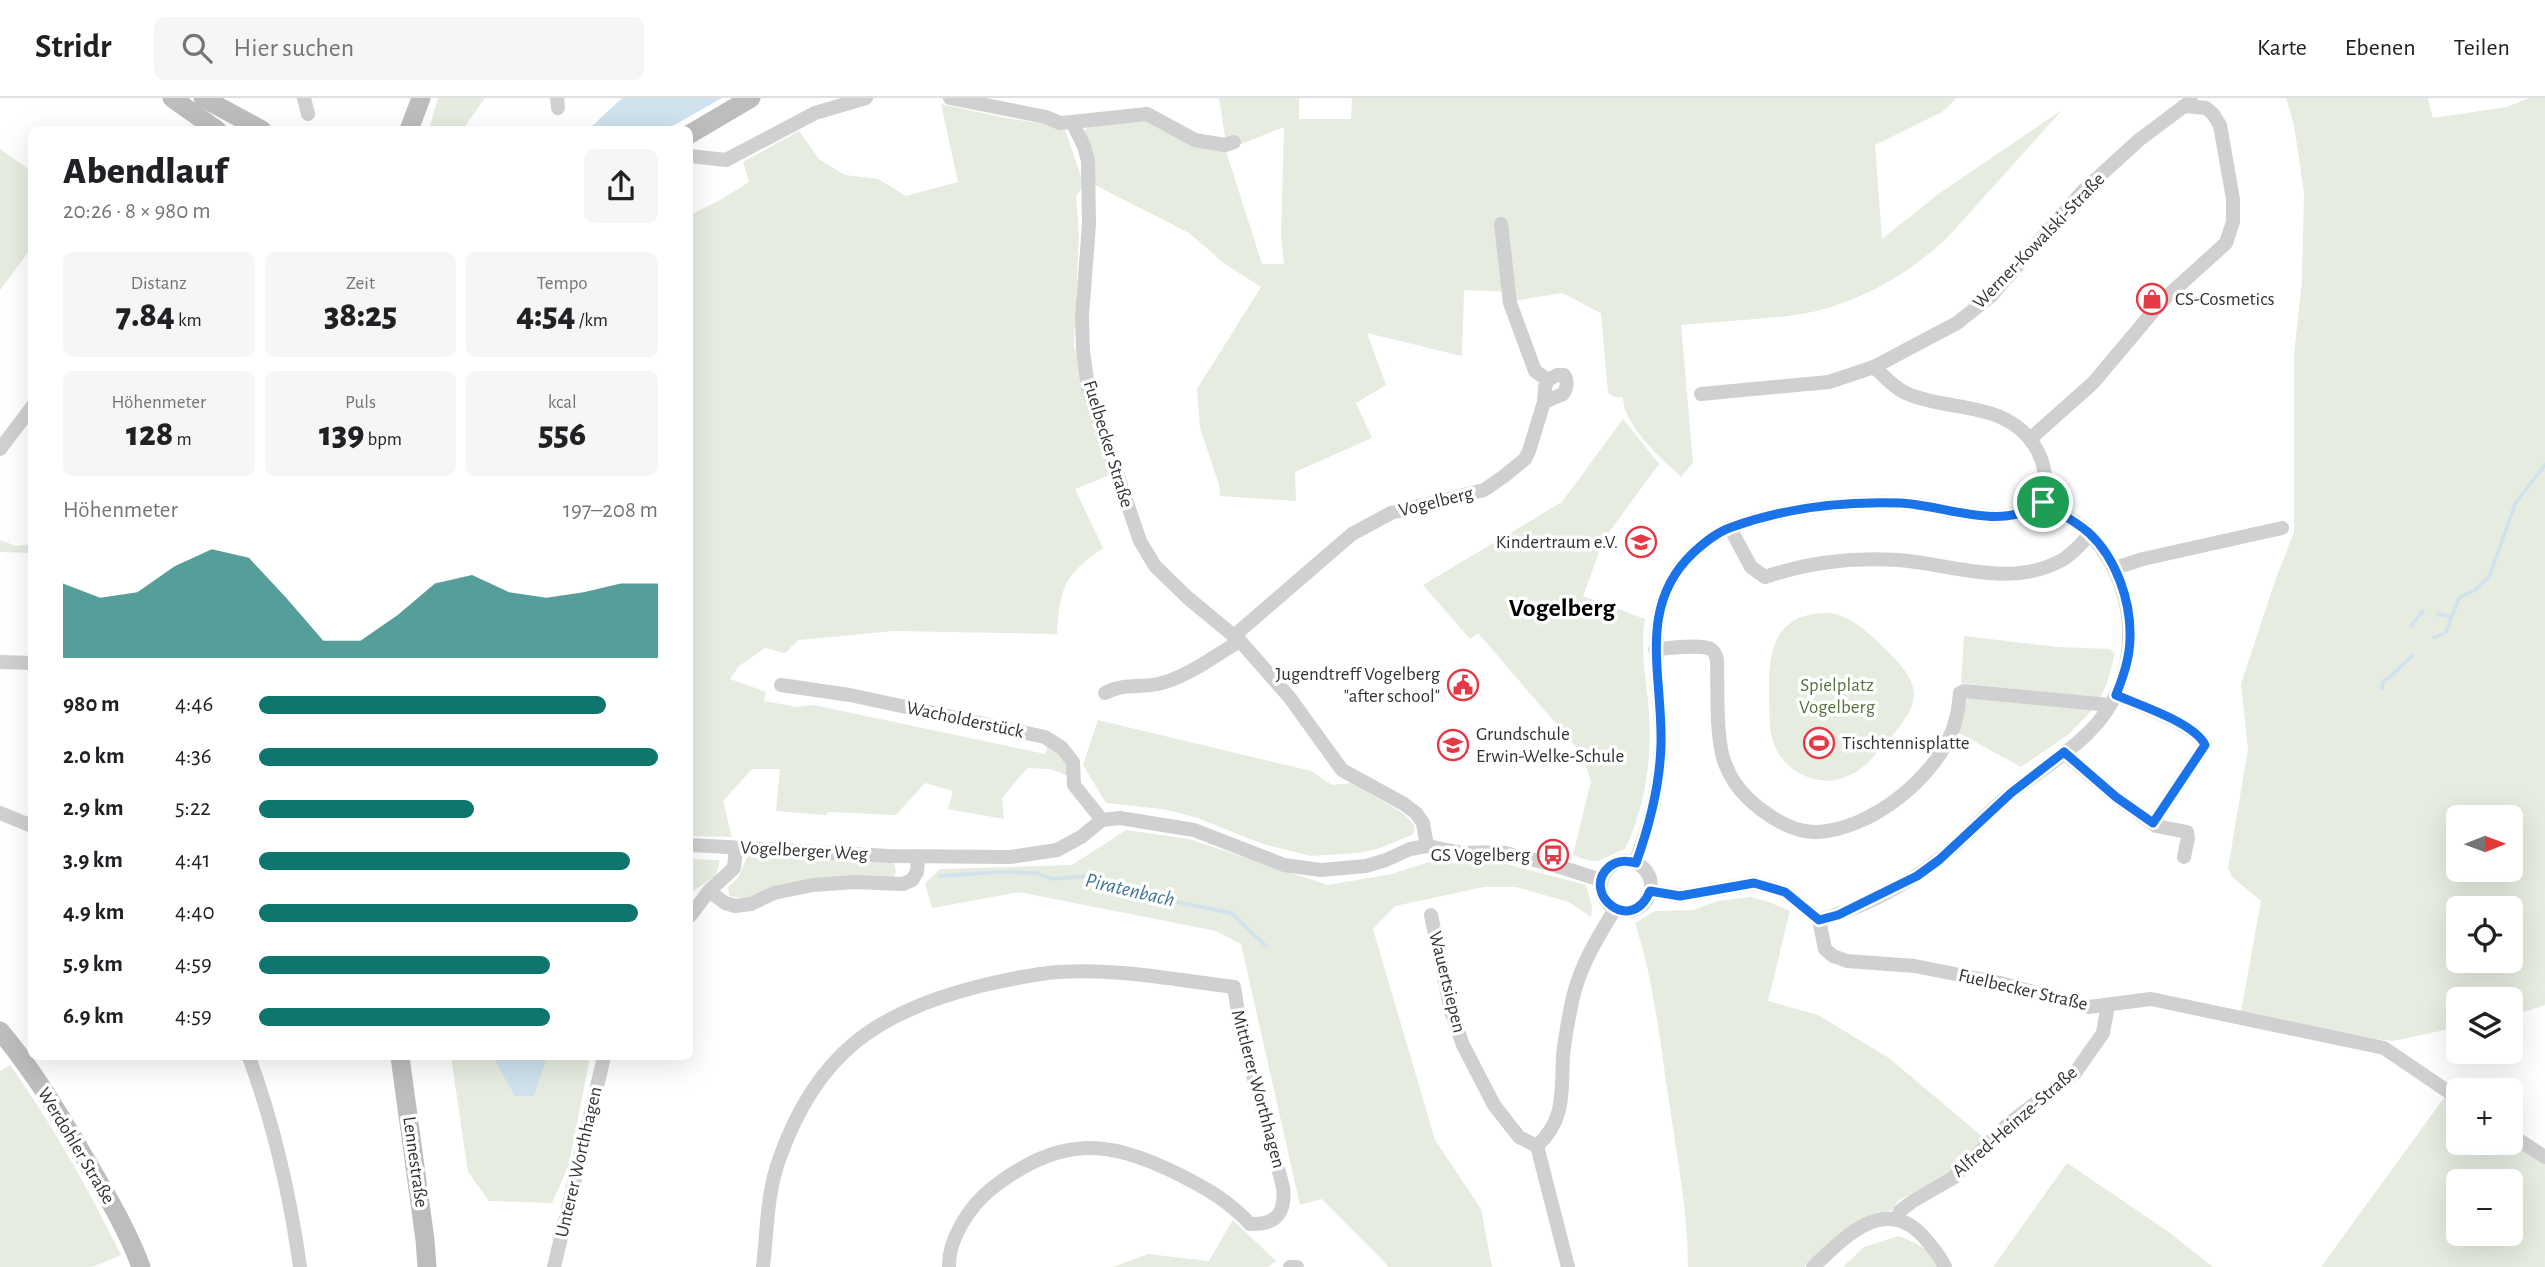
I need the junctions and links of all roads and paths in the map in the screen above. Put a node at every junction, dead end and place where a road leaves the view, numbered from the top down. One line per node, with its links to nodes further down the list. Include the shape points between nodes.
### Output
1 (172, 98): 12 (main road)
2 (203, 98): 8 (main road)
3 (304, 98): 9 (street)
4 (751, 98): 16 (main road)
5 (866, 98): 18 (street, via 815,113 726,160)
6 (950, 98): 11 (street)
7 (2189, 102): 20 (street, Werner-Kowalski-Straße, via 2082,192 1991,296 1957,323); 25 (street, via 2206,108 2220,125 2232,199 2233,222 2226,243 2162,301 2093,383)
8 (227, 112): 13 (main road); 14 (main road)
9 (308, 114)
10 (415, 114): 15 (main road)
11 (1072, 122): 17 (street, via 1147,114 1195,140); 32 (street, Fuelbecker Straße, via 1088,161 1083,351 1088,388 1110,458 1140,541 1154,566)
12 (212, 126)
13 (218, 126)
14 (254, 126)
15 (399, 126)
16 (693, 132)
17 (1234, 142)
18 (693, 156)
19 (1501, 224): 21 (street, Vogelberg, via 1510,303 1535,371)
20 (1874, 367): 22 (street, Werner-Kowalski-Straße, via 1829,382); 25 (street, via 1906,394 2000,416)
21 (1548, 380): 23 (street, Vogelberg); 23 (street, Vogelberg, via 1564,375 1567,387 1563,394)
22 (1701, 394)
23 (1544, 402): 32 (street, Vogelberg, via 1525,459 1485,491 1391,513 1352,534)
24 (28, 412): 26 (street)
25 (2030, 439): 27 (street, via 2044,466 2047,485)
26 (0, 449)
27 (2043, 502): 28 (street, via 2030,512 1995,517 1900,503 1822,506); 30 (street)
28 (1730, 528): 30 (street, via 1751,567 1765,577 1820,562 1864,559 1900,560 1979,574 2034,570 2063,559); 33 (street, via 1686,560 1673,579 1658,612)
29 (2282, 528): 31 (street)
30 (2090, 534): 31 (street)
31 (2115, 568): 38 (street, via 2131,636 2126,671)
32 (1237, 638): 37 (street, via 1173,680 1114,687); 45 (street, Fuelbecker Straße, via 1290,698 1342,770 1416,813)
33 (1655, 649): 38 (street, via 1712,649 1725,765 1754,805 1804,831 1840,828 1901,797 1942,750 1953,730 1961,692); 49 (street, via 1660,693 1658,778)
34 (0, 662): 35 (street)
35 (28, 663)
36 (781, 685): 41 (street, Wacholderstück, via 850,695 1045,737 1073,762 1074,785)
37 (1105, 693)
38 (2112, 700): 39 (street, via 2088,734); 42 (street, via 2190,729 2205,745)
39 (2064, 752): 42 (street); 56 (street, via 1917,876)
40 (0, 813): 43 (street)
41 (1102, 820): 45 (street, via 1120,818 1194,830 1284,865 1321,870 1366,866); 47 (street, Vogelberger Weg, via 1057,850 1010,857)
42 (2153, 823): 48 (street, via 2187,832)
43 (28, 824)
44 (693, 845): 46 (street, Vogelberger Weg)
45 (1427, 846): 50 (street, via 1463,853 1501,852)
46 (736, 848): 47 (street, Vogelberger Weg); 51 (street, via 734,868)
47 (918, 857): 51 (street, Vogelberger Weg, via 917,872 902,884 813,886 774,892 751,904 735,906)
48 (2184, 857)
49 (1636, 863): 50 (street, via 1619,862); 52 (street, via 1650,877)
50 (1601, 880): 53 (street, via 1602,895)
51 (709, 891): 54 (street)
52 (1650, 891): 53 (street, via 1636,909); 56 (street, via 1680,896 1754,883 1785,892)
53 (1615, 909): 64 (street, via 1578,979 1566,1033 1562,1099 1550,1134)
54 (693, 912)
55 (1431, 915): 64 (street, Wauertsiepen, via 1451,1011 1463,1045 1494,1105 1519,1137)
56 (1819, 920): 57 (street, Fuelbecker Straße, via 1825,949 1840,959 1915,966 2089,1007)
57 (2108, 1005): 62 (street, Fuelbecker Straße, via 2151,999 2384,1048); 66 (street, Alfred-Heinze-Straße, via 2103,1033 2075,1073 2008,1124 1953,1178 1913,1200)
58 (0, 1031): 67 (main road, Werdohler Straße, via 65,1124)
59 (250, 1060): 68 (street, via 279,1154)
60 (400, 1060): 69 (main road, Lennestraße)
61 (603, 1060): 70 (street, Unterer Worthhagen)
62 (2446, 1090)
63 (2523, 1143): 65 (street)
64 (1537, 1146): 75 (street)
65 (2545, 1157)
66 (1896, 1218): 76 (street, via 1876,1220 1848,1234); 77 (street, via 1915,1228)
67 (141, 1267)
68 (300, 1267)
69 (427, 1267)
70 (554, 1267)
71 (763, 1267): 72 (street, Mittlerer Worthhagen, via 770,1194 795,1120 819,1078 862,1035 895,1015 958,992 1060,972 1152,975 1234,987 1283,1187 1285,1203 1276,1218 1250,1224 1221,1198 1147,1159 1112,1149 1070,1150 1027,1165 980,1198 961,1224)
72 (949, 1267)
73 (1290, 1267): 74 (street)
74 (1297, 1267)
75 (1568, 1267)
76 (1813, 1267)
77 (1945, 1267)

